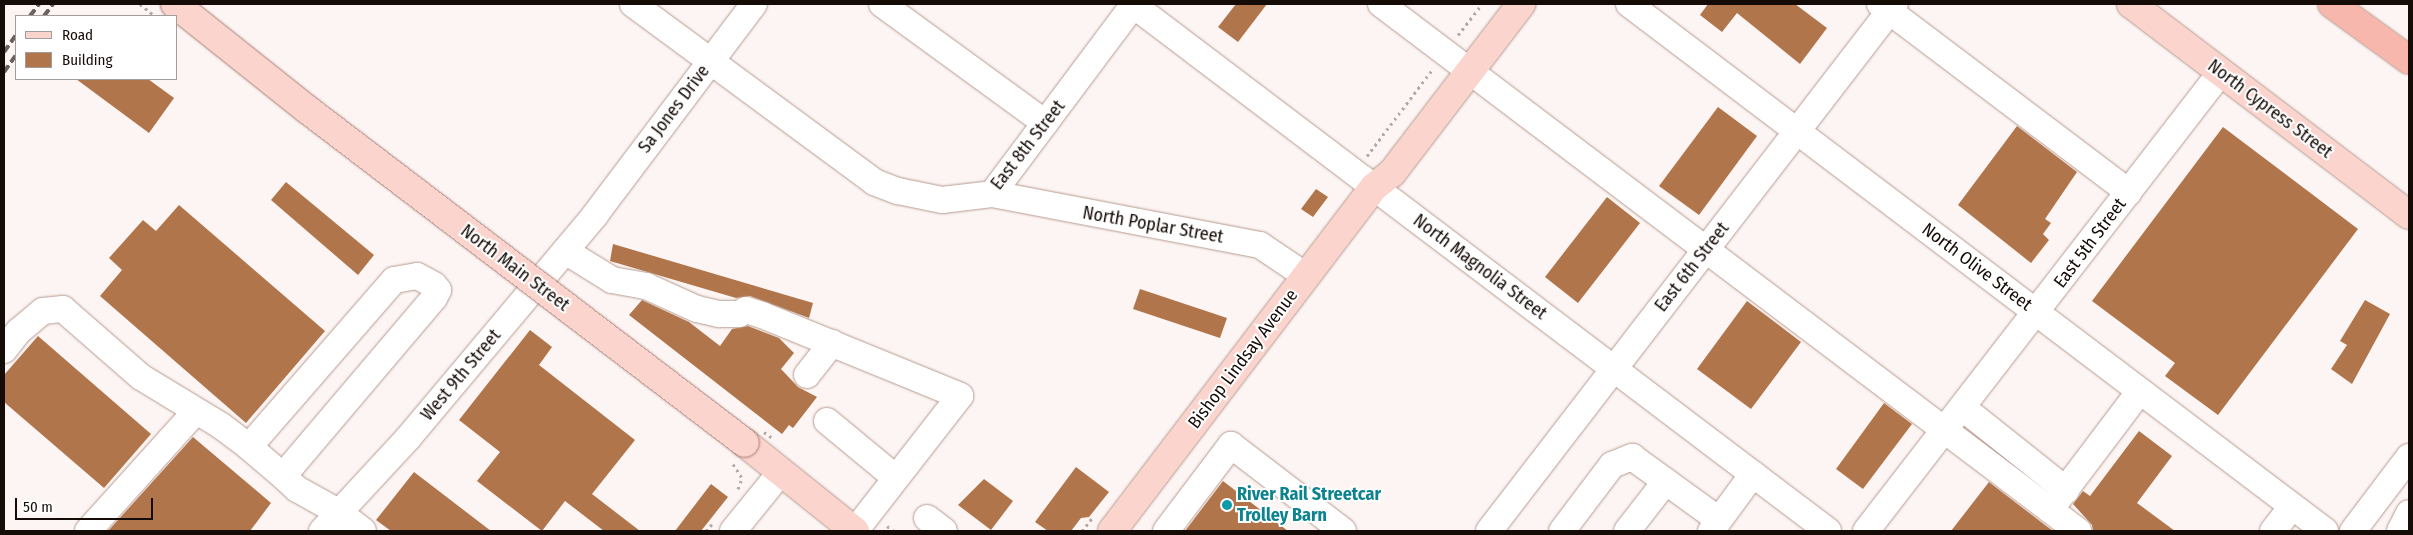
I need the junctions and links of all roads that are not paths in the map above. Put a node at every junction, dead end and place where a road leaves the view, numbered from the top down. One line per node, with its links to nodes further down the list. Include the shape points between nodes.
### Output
1 (175, 4): 39 (main road, North Main Street, bridge)
2 (633, 4): 14 (street)
3 (754, 4): 14 (street, Sa Jones Drive)
4 (882, 4): 17 (street)
5 (1133, 4): 17 (street, East 8th Street); 19 (street, North Magnolia Street)
6 (1381, 4): 15 (street)
7 (1500, 4): 15 (main road, Bishop Lindsay Avenue)
8 (1521, 4): 15 (main road, Bishop Lindsay Avenue)
9 (1629, 4): 18 (street, North Olive Street)
10 (2130, 4): 16 (main road, North Cypress Street)
11 (2332, 4): 13 (highway)
12 (1888, 6): 18 (street, East 6th Street); 20 (street)
13 (2409, 60)
14 (709, 62): 21 (street, East 8th Street, via 874,182 905,193 942,200); 22 (street, Sa Jones Drive)
15 (1463, 66): 19 (main road, Bishop Lindsay Avenue, via 1380,162); 24 (street)
16 (2221, 72): 20 (street, East 5th Street); 23 (main road, North Cypress Street)
17 (1045, 123): 21 (street, East 8th Street)
18 (1797, 131): 24 (street, East 6th Street); 27 (street, North Olive Street)
19 (1374, 187): 26 (main road, Bishop Lindsay Avenue); 30 (street, North Magnolia Street)
20 (2129, 192): 27 (street, East 5th Street)
21 (992, 194): 26 (street, North Poplar Street, via 1260,245)
22 (595, 214): 25 (street, West 9th Street)
23 (2409, 215)
24 (1705, 249): 30 (street, East 6th Street); 36 (street)
25 (565, 251): 28 (street, via 612,280 646,286 697,310 719,314 739,314 746,310); 47 (street, West 9th Street, via 410,437)
26 (1306, 276): 50 (main road, Bishop Lindsay Avenue)
27 (2036, 312): 32 (street, North Olive Street); 33 (street, East 5th Street)
28 (832, 344): 31 (street); 42 (street, via 960,396)
29 (4, 350): 34 (street, via 43,311 63,309 141,377)
30 (1614, 369): 40 (street, North Magnolia Street); 58 (street, East 6th Street)
31 (807, 375)
32 (2140, 391): 44 (street); 45 (street, North Olive Street)
33 (1963, 408): 36 (street, East 5th Street); 44 (street)
34 (196, 411): 37 (street); 51 (street)
35 (827, 421): 42 (street)
36 (1946, 431): 46 (street); 62 (street, East 5th Street)
37 (249, 447): 41 (street); 41 (street, via 394,280 416,276 434,284 438,290 434,298)
38 (2409, 458): 66 (street)
39 (780, 472): 54 (street); 55 (main road, North Main Street)
40 (1753, 474): 49 (street); 61 (street, North Magnolia Street)
41 (283, 476): 47 (street, via 298,489)
42 (896, 478): 55 (street)
43 (1666, 481): 49 (street); 59 (street, via 1632,457 1612,465); 60 (street)
44 (2066, 490): 46 (street)
45 (2292, 507): 64 (street); 65 (street, North Olive Street)
46 (2050, 510): 63 (street)
47 (340, 513): 52 (street, West 9th Street); 53 (street)
48 (2409, 513): 67 (street)
49 (1714, 526)
50 (1116, 530)
51 (88, 531)
52 (322, 531)
53 (363, 531)
54 (733, 531)
55 (855, 531)
56 (1166, 531): 57 (street, via 1231,445)
57 (1344, 531)
58 (1489, 531)
59 (1562, 531)
60 (1627, 531)
61 (1828, 531)
62 (1866, 531)
63 (2078, 531)
64 (2273, 531)
65 (2325, 531)
66 (2353, 531)
67 (2400, 531)

